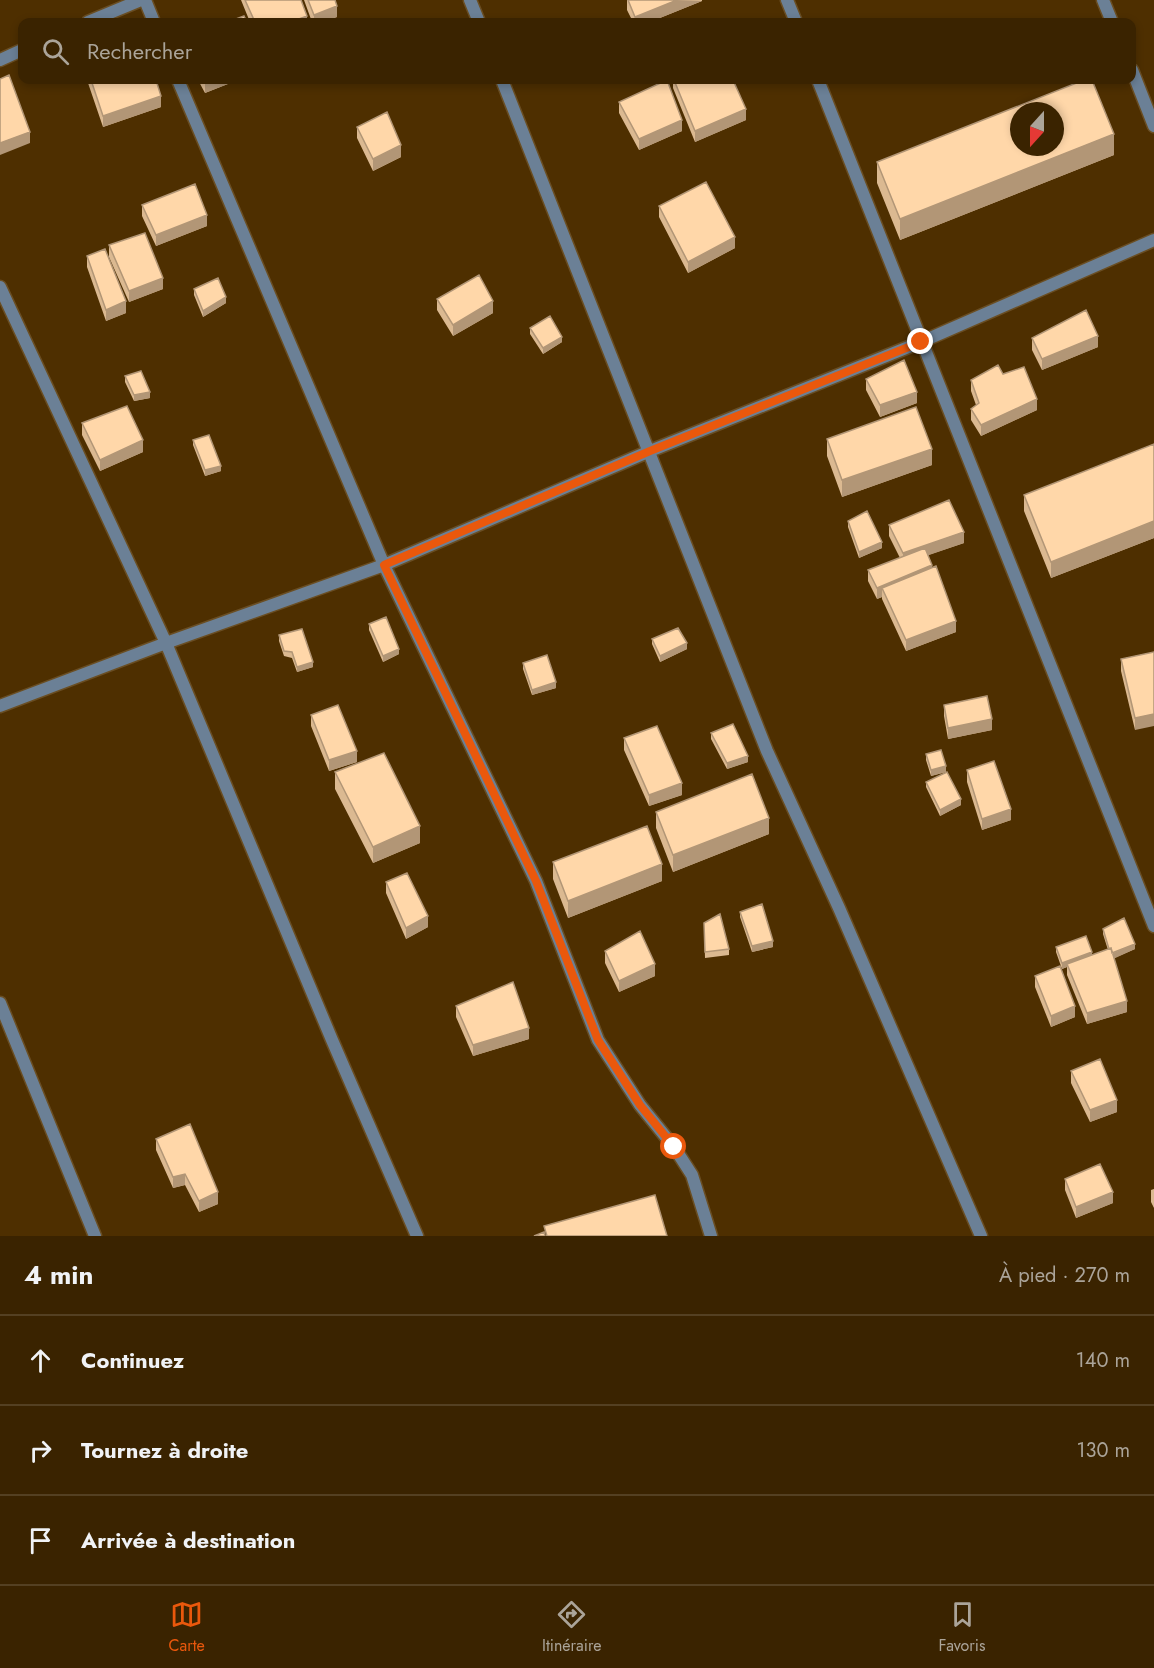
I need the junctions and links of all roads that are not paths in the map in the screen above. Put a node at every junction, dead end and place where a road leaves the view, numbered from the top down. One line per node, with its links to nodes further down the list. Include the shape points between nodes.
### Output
1 (143, 0): 5 (street); 6 (street)
2 (470, 0): 7 (street)
3 (787, 0): 8 (street)
4 (1103, 0): 9 (street)
5 (98, 18)
6 (152, 18)
7 (477, 18)
8 (794, 18)
9 (1110, 18)
10 (18, 52): 11 (street)
11 (0, 60)
12 (1136, 82): 16 (street)
13 (180, 84): 21 (street)
14 (504, 84): 20 (street)
15 (820, 84): 19 (street)
16 (1154, 126)
17 (1154, 240): 19 (street)
18 (0, 286): 22 (street)
19 (921, 342): 20 (street); 24 (street)
20 (650, 451): 21 (street); 29 (street, via 767,751)
21 (384, 565): 22 (street); 28 (street, via 536,881 598,1040 692,1175)
22 (166, 643): 23 (street); 27 (street)
23 (0, 706)
24 (1154, 926)
25 (0, 1003): 26 (street)
26 (95, 1236)
27 (417, 1236)
28 (711, 1236)
29 (981, 1236)

